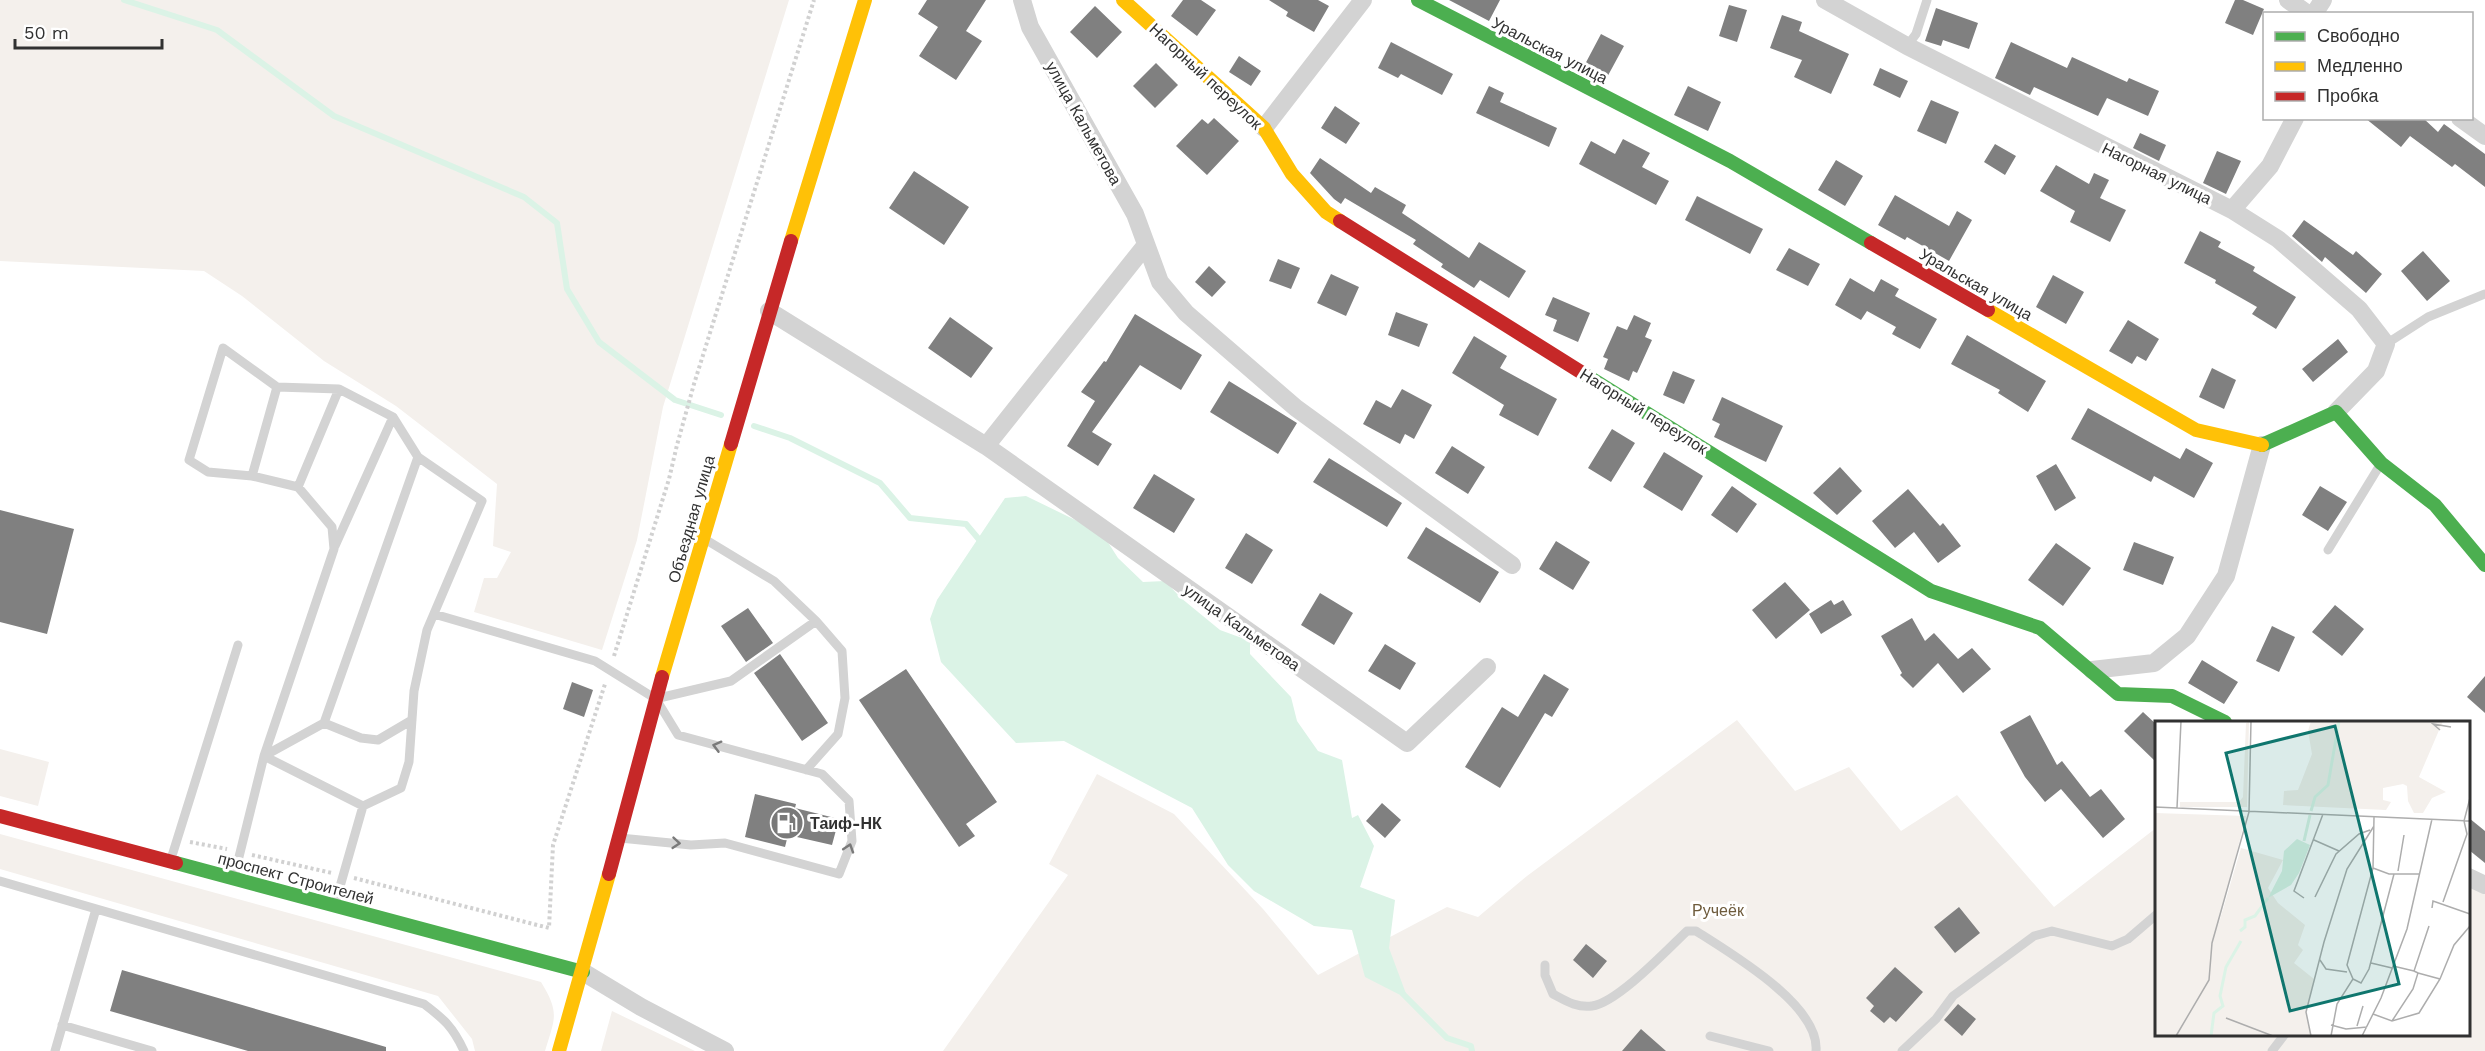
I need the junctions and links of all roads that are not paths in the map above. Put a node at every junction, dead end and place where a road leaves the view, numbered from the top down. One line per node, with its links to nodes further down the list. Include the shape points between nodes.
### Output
1 (865, 0): 18 (street, Объездная улица)
2 (1022, 0): 16 (street, улица Кальметова, via 1030,27 1135,214)
3 (1123, 0): 13 (street, Нагорный переулок)
4 (1363, 0): 13 (street)
5 (1418, 0): 24 (street, Уральская улица, via 1730,161 2196,430)
6 (1824, 0): 10 (street, Нагорная улица)
7 (1927, 0): 10 (lane, via 1916,34)
8 (2288, 0): 9 (street)
9 (2305, 12)
10 (1907, 46): 15 (street, Нагорная улица)
11 (2294, 120): 15 (street, via 2270,166)
12 (2463, 120): 14 (street)
13 (1264, 128): 39 (street, Нагорный переулок, via 1292,174 1326,212 1931,591 2040,628)
14 (2485, 136)
15 (2232, 210): 19 (street, Нагорная улица, via 2278,239 2359,309)
16 (1145, 246): 25 (street); 33 (street, улица Кальметова, via 1160,282 1186,313 1296,408)
17 (2485, 294): 19 (lane, via 2428,317)
18 (770, 311): 25 (street, улица Кальметова); 30 (street, Объездная улица)
19 (2386, 345): 22 (street, via 2376,371)
20 (277, 387): 21 (lane); 28 (lane); 28 (lane, via 223,348 189,460 208,472)
21 (339, 389): 23 (lane); 29 (lane)
22 (2336, 412): 24 (street); 27 (street)
23 (393, 417): 26 (lane); 31 (lane)
24 (2262, 445): 39 (street, via 2226,576 2187,636 2154,663)
25 (986, 446): 38 (street, улица Кальметова, via 1407,743)
26 (418, 457): 35 (lane, via 482,501); 43 (lane)
27 (2381, 463): 32 (lane); 34 (street, via 2435,505)
28 (252, 476): 29 (lane)
29 (298, 488): 31 (lane, via 332,527)
30 (703, 538): 36 (lane, via 774,581); 40 (street, Объездная улица)
31 (334, 549): 44 (lane)
32 (2328, 550)
33 (1512, 565)
34 (2485, 565)
35 (434, 615): 40 (lane, via 595,660); 41 (lane, via 414,691)
36 (816, 621): 40 (lane, via 730,681); 45 (lane, via 842,651 845,698 838,734)
37 (238, 645): 49 (lane)
38 (1487, 667)
39 (2092, 670): 42 (street, Нагорный переулок, via 2118,694 2172,696)
40 (656, 699): 45 (lane, one-way to 40, via 678,735); 48 (street, Объездная улица)
41 (412, 720): 43 (lane, via 378,740 361,738); 46 (lane, via 409,762 401,788)
42 (2223, 721)
43 (324, 723): 44 (lane)
44 (264, 756): 46 (lane); 51 (lane)
45 (806, 770): 48 (lane, one-way to 45, via 725,843 839,874 852,842 849,801 822,774)
46 (363, 806): 54 (lane)
47 (0, 816): 49 (street, проспект Строителей)
48 (618, 838): 58 (street, Объездная улица)
49 (170, 862): 51 (street, проспект Строителей)
50 (2470, 878): 53 (street)
51 (233, 879): 54 (street, проспект Строителей)
52 (0, 881): 55 (lane)
53 (2485, 885)
54 (335, 906): 58 (street, проспект Строителей)
55 (96, 909): 59 (lane); 64 (lane, via 424,1004 446,1021)
56 (2155, 917): 69 (lane, via 2128,939 2112,946 2052,931 2034,936 1953,996 1936,1019)
57 (1545, 965): 68 (lane, via 1553,994 1575,1005 1594,1006 1620,992 1687,931 1695,931 1754,968 1803,1013 1817,1040)
58 (583, 972): 65 (street, Объездная улица); 66 (street)
59 (62, 1025): 62 (lane); 63 (lane)
60 (1710, 1036): 67 (lane)
61 (2284, 1036): 70 (lane)
62 (55, 1051)
63 (152, 1051)
64 (464, 1051)
65 (559, 1051)
66 (725, 1051)
67 (1769, 1051)
68 (1816, 1051)
69 (1902, 1051)
70 (2272, 1051)

